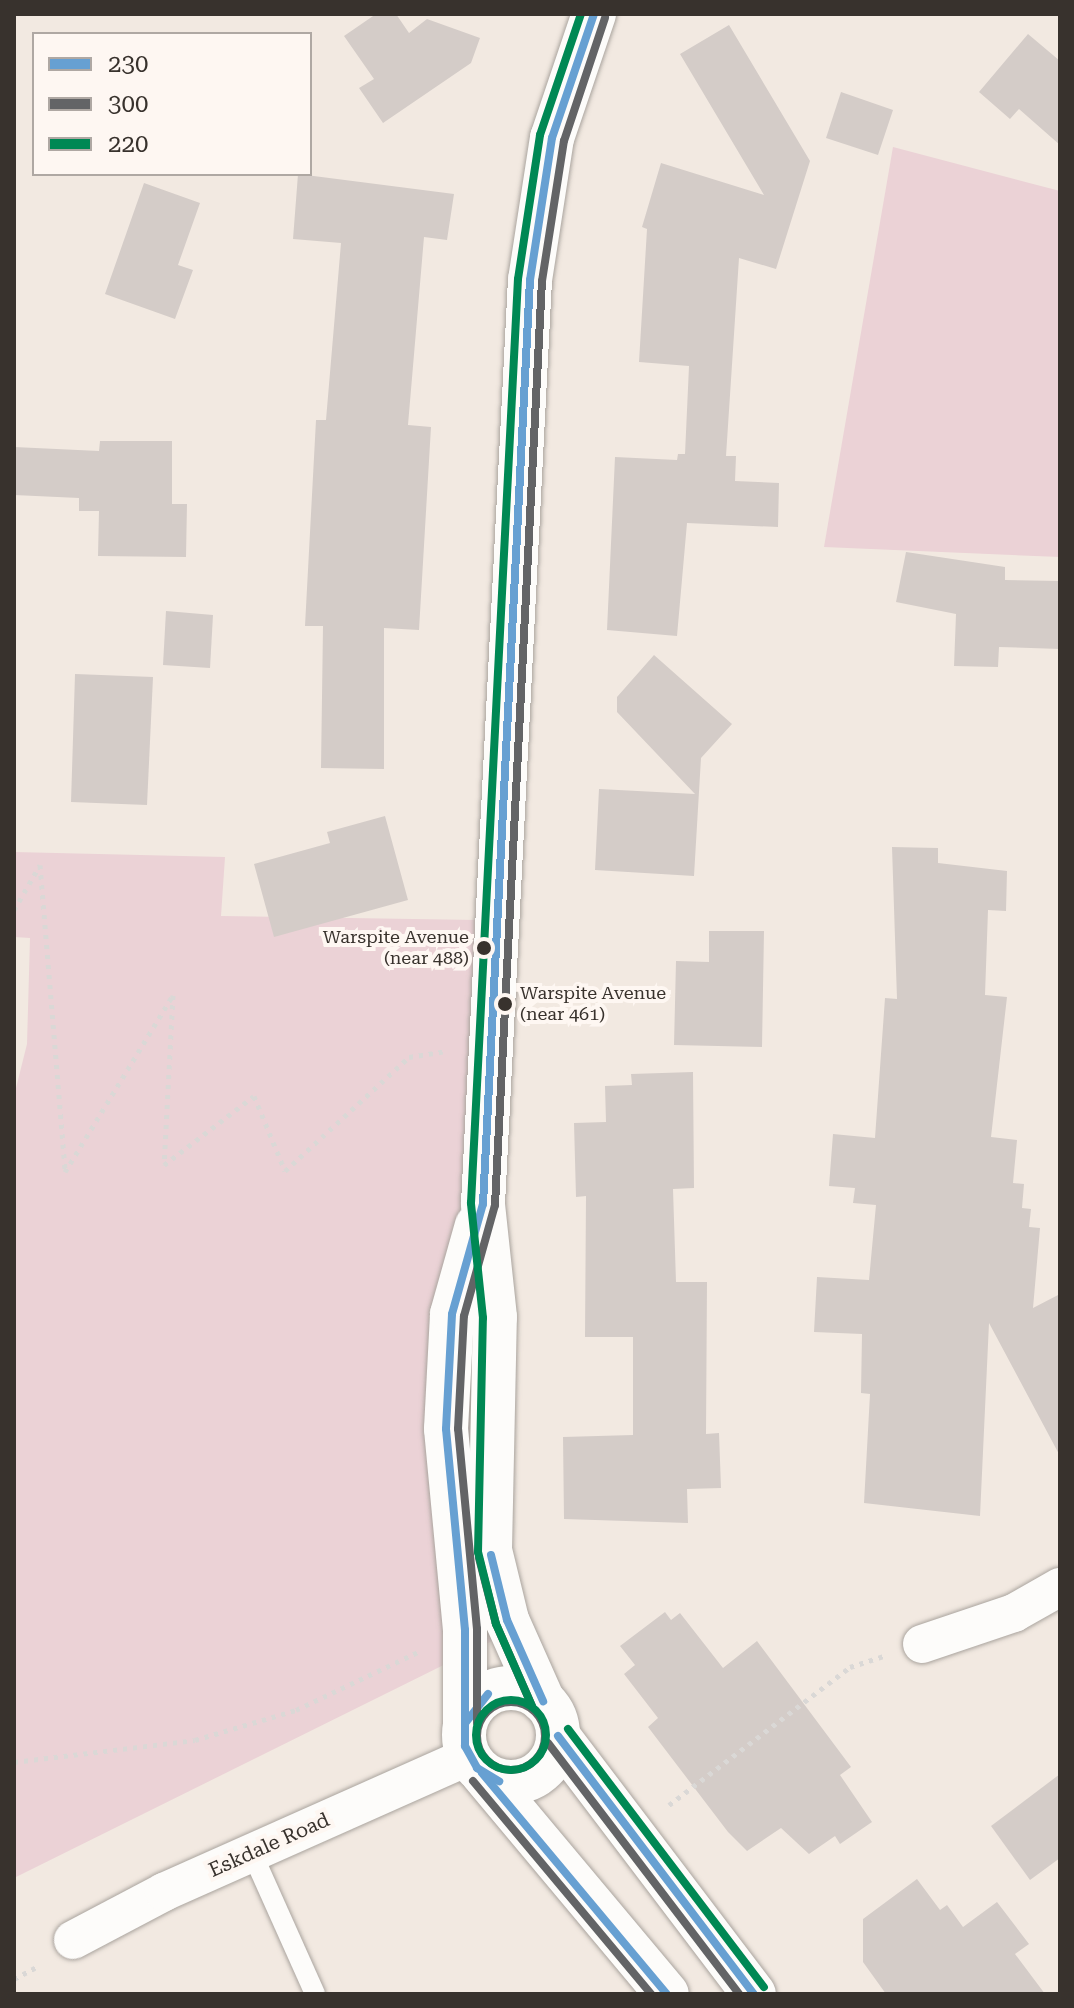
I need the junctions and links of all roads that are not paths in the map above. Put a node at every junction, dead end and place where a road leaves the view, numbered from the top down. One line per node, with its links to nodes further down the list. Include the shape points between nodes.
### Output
1 (594, 14): 2 (main road, via 552,138 530,280)
2 (483, 1204): 5 (main road, via 495,1317 490,1550 507,1620); 6 (main road, via 452,1314 446,1429)
3 (1060, 1587): 4 (street, via 1014,1613)
4 (922, 1644)
5 (551, 1718): 6 (main road, via 528,1691 502,1689 479,1701); 6 (main road, via 550,1763 536,1776 508,1783); 11 (main road)
6 (472, 1751): 7 (street, Eskdale Road); 10 (main road)
7 (252, 1853): 8 (street, Eskdale Road); 9 (lane)
8 (73, 1940)
9 (315, 1994)
10 (667, 1994)
11 (754, 1994)

